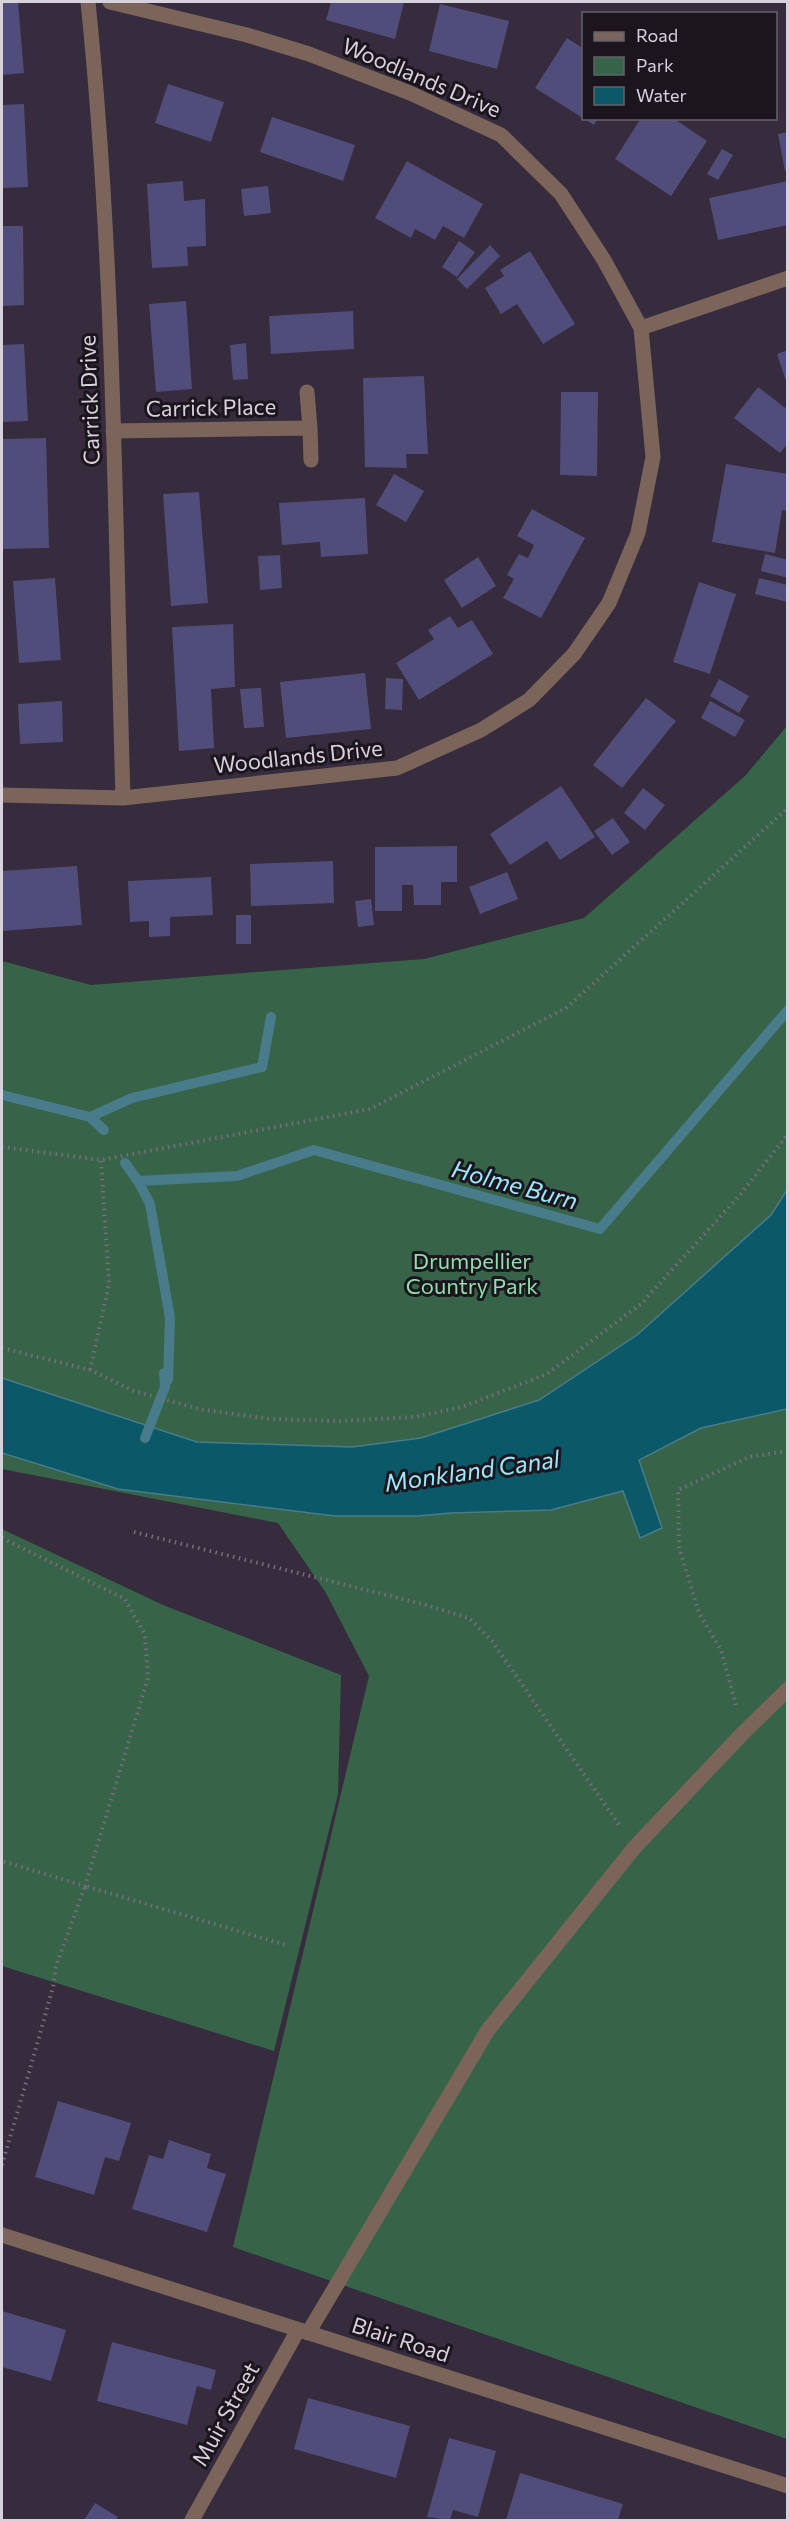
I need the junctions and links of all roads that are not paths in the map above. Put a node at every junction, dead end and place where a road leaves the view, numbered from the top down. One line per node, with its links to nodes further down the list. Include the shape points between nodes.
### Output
1 (88, 2): 7 (street, Carrick Drive, via 99,108)
2 (110, 2): 4 (street, Woodlands Drive, via 309,54 410,93 501,135 561,194 604,260)
3 (788, 278): 4 (street)
4 (640, 328): 10 (street, Woodlands Drive, via 653,457 638,533 609,603 574,654 529,700 481,730 397,768)
5 (307, 392): 6 (street, Carrick Place)
6 (310, 428): 7 (street, Carrick Place); 8 (street, Carrick Place)
7 (112, 430): 10 (street, Carrick Drive)
8 (311, 460)
9 (2, 795): 10 (street, Woodlands Drive)
10 (123, 798)
11 (788, 1689): 13 (street, Muir Street, via 634,1848 488,2030)
12 (2, 2235): 13 (street, Blair Road)
13 (303, 2331): 14 (street, Blair Road); 15 (street, Muir Street)
14 (788, 2486)
15 (192, 2520)

